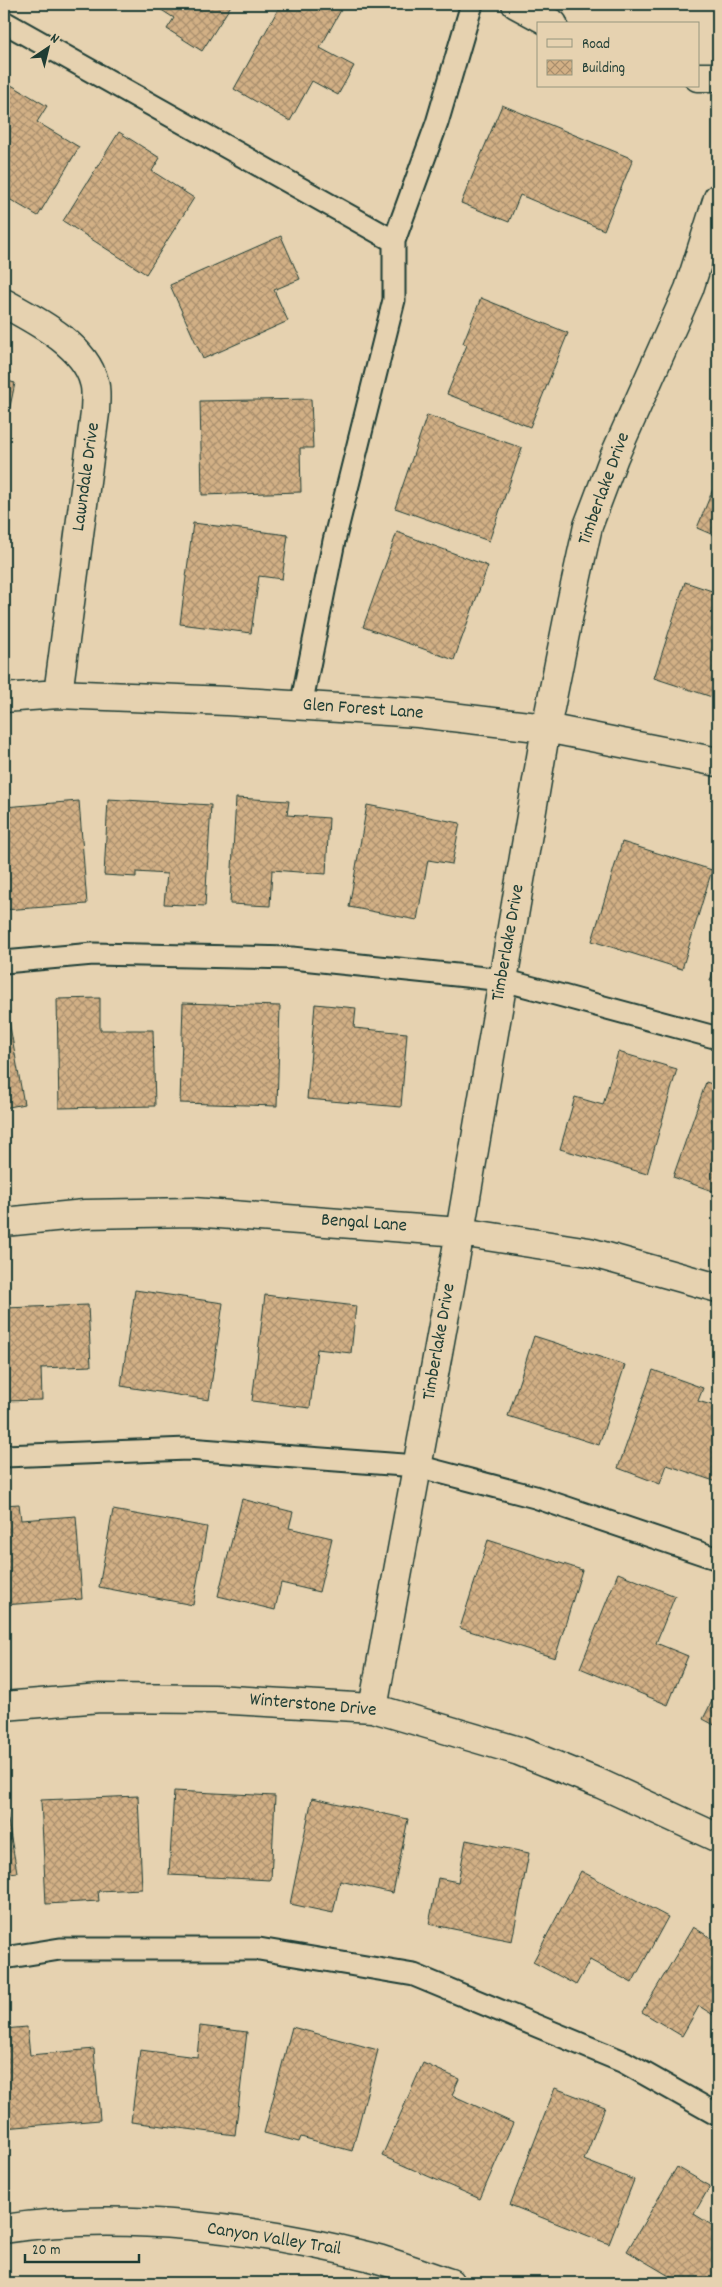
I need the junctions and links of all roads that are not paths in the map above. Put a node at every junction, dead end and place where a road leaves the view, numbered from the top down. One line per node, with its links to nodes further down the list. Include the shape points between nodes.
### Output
1 (472, 4): 8 (lane, via 437,123)
2 (516, 4): 4 (street)
3 (4, 22): 8 (lane)
4 (548, 22)
5 (700, 77): 6 (street)
6 (718, 77)
7 (718, 198): 13 (street, Timberlake Drive, via 689,289 614,457 588,526)
8 (394, 241): 12 (lane, via 394,300 334,541)
9 (4, 303): 10 (street, Lawndale Drive, via 44,325 82,357 94,382 95,413)
10 (58, 694): 11 (street, Glen Forest Lane); 12 (street, Glen Forest Lane)
11 (4, 698)
12 (301, 706): 13 (street, Glen Forest Lane, via 418,713)
13 (546, 728): 14 (street, Glen Forest Lane); 16 (street, Timberlake Drive)
14 (718, 762)
15 (4, 962): 16 (lane, via 93,954 292,958)
16 (503, 980): 17 (lane); 19 (street, Timberlake Drive)
17 (718, 1038)
18 (4, 1222): 19 (street, Bengal Lane, via 85,1214 193,1212)
19 (460, 1232): 20 (street, Bengal Lane, via 589,1252); 22 (street, Timberlake Drive)
20 (718, 1288)
21 (4, 1456): 22 (lane, via 188,1449)
22 (418, 1466): 23 (lane, via 535,1497); 25 (street, Timberlake Drive)
23 (718, 1559)
24 (4, 1706): 25 (street, Winterstone Drive, via 100,1698 214,1698)
25 (373, 1708): 26 (street, Winterstone Drive, via 519,1751 601,1784)
26 (718, 1838)
27 (4, 1958): 28 (lane, via 60,1949 259,1949 414,1976 624,2062)
28 (718, 2115)
29 (4, 2229): 30 (street, Canyon Valley Trail, via 101,2221 234,2230 372,2257)
30 (450, 2283)

